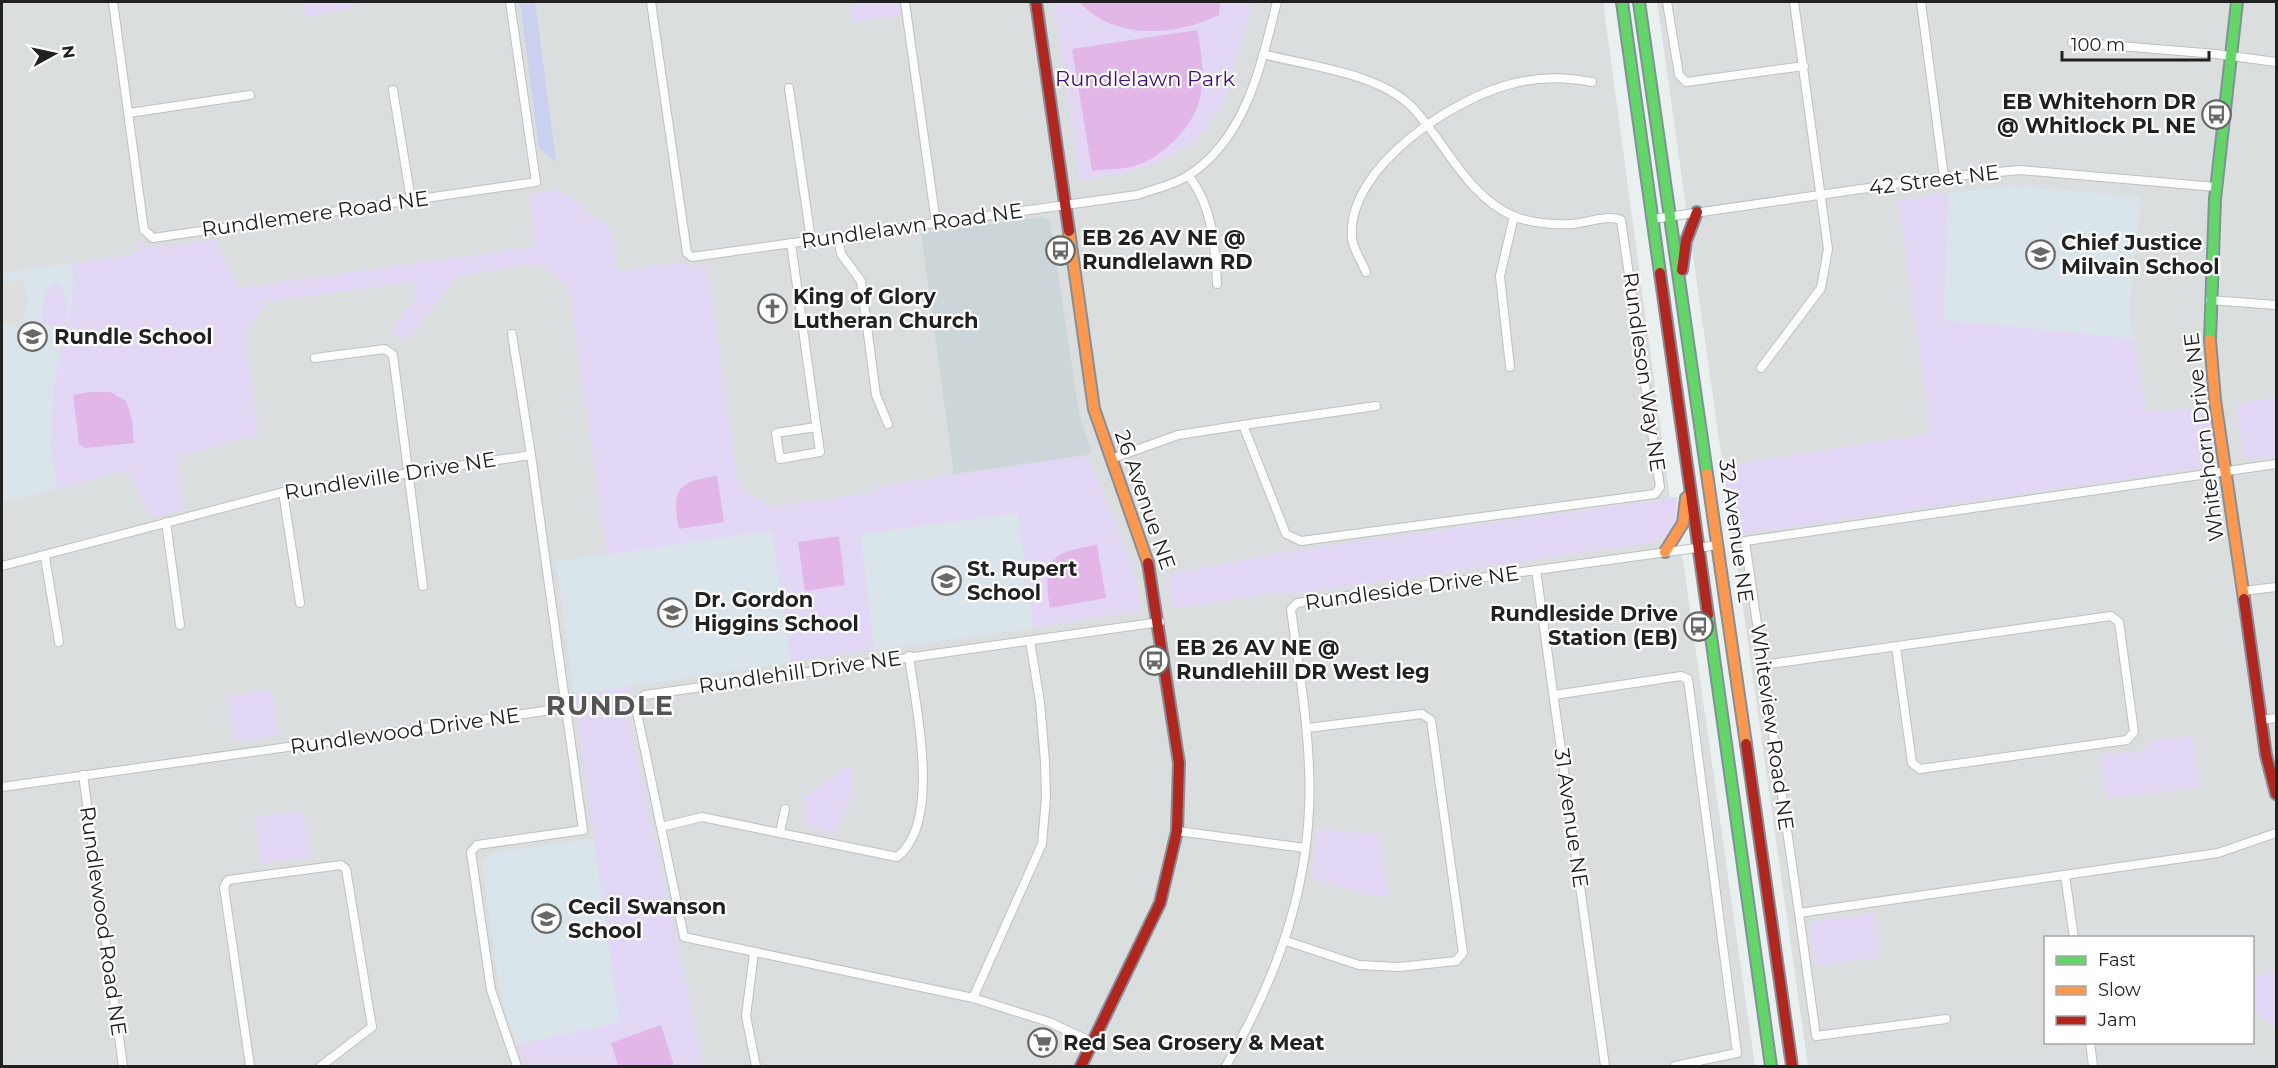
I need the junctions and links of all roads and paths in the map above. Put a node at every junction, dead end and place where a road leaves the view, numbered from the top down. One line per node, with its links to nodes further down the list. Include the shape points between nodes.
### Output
1 (113, 2): 22 (street, Rundlemere Road NE)
2 (510, 2): 28 (street, Rundlemere Road NE, via 536,182)
3 (651, 2): 37 (street, Rundlelawn Road NE, via 687,253 692,257)
4 (905, 2): 34 (street)
5 (1036, 2): 29 (main road, 26 Avenue NE)
6 (1278, 2): 14 (street, Rundlelawn Road NE)
7 (1622, 2): 33 (main road, 32 Avenue NE)
8 (1639, 2): 32 (main road, 32 Avenue NE)
9 (1667, 2): 17 (street, via 1679,75 1686,82)
10 (1794, 2): 17 (street)
11 (1921, 2): 25 (street)
12 (2237, 2): 15 (main road, Whitehorn Drive NE)
13 (2072, 42): 15 (street)
14 (1263, 54): 23 (street, Rundleson Way NE, via 1366,80 1392,92); 24 (street, Rundlelawn Road NE, via 1248,102 1233,130 1214,155)
15 (2233, 56): 16 (street); 26 (main road, Whitehorn Drive NE)
16 (2277, 62)
17 (1804, 66): 27 (street)
18 (1592, 82): 23 (street, via 1563,76 1514,83 1470,97)
19 (789, 88): 36 (street)
20 (393, 90): 28 (street)
21 (250, 95): 22 (street)
22 (129, 113): 28 (street, Rundlemere Road NE, via 144,230 153,238)
23 (1427, 126): 31 (street, Rundleson Way NE, via 1485,199); 38 (street, via 1378,171 1356,205 1352,239)
24 (1189, 176): 29 (street, Rundlelawn Road NE, via 1137,195); 40 (street, via 1203,198 1215,235)
25 (1944, 177): 26 (street, 42 Street NE, via 2020,170); 27 (street, 42 Street NE)
26 (2216, 187): 41 (main road, Whitehorn Drive NE)
27 (1821, 194): 30 (street, 42 Street NE); 46 (street, via 1828,249 1821,288)
28 (411, 200)
29 (1064, 205): 34 (street, Rundlelawn Road NE); 52 (main road, 26 Avenue NE, via 1094,409)
30 (1697, 212): 32 (street, 42 Street NE); 39 (main road, via 1686,241)
31 (1514, 216): 45 (street, via 1500,276); 49 (street, Rundleson Way NE, via 1570,224 1617,218 1624,224 1660,487 1655,494 1301,541 1286,534)
32 (1671, 217): 33 (street, 42 Street NE); 39 (main road, 32 Avenue NE)
33 (1653, 219): 56 (main road, 32 Avenue NE)
34 (936, 223): 35 (street, Rundlelawn Road NE)
35 (838, 236): 36 (street, Rundlelawn Road NE); 48 (street, via 841,254 861,281 876,395)
36 (811, 240): 37 (street, Rundlelawn Road NE)
37 (791, 243): 50 (street)
38 (1366, 272)
39 (1680, 283): 59 (main road, 32 Avenue NE)
40 (1217, 284)
41 (2210, 300): 42 (street); 55 (main road, Whitehorn Drive NE, via 2210,349)
42 (2277, 304)
43 (512, 334): 51 (street)
44 (315, 358): 54 (street, via 385,349 393,355)
45 (1510, 367)
46 (1761, 368)
47 (1376, 406): 49 (street)
48 (888, 424)
49 (1243, 425): 52 (street, via 1185,433)
50 (816, 427): 50 (street, via 820,452 780,459 776,433)
51 (531, 455): 54 (street, Rundleville Drive NE); 77 (street)
52 (1111, 459): 69 (main road, 26 Avenue NE, via 1151,573)
53 (2277, 464): 55 (street)
54 (408, 471): 57 (street, Rundleville Drive NE); 65 (street)
55 (2225, 471): 67 (main road, Whitehorn Drive NE); 75 (street, Whiteview Road NE, via 1745,541)
56 (1688, 477): 60 (main road, 32 Avenue NE); 61 (main road, via 1683,523)
57 (284, 492): 58 (street, Rundleville Drive NE); 68 (street)
58 (166, 522): 62 (street, Rundleville Drive NE); 70 (street)
59 (1718, 545): 60 (street, Rundleside Drive NE); 109 (main road, 32 Avenue NE)
60 (1698, 548): 61 (street, Rundleside Drive NE); 108 (main road, 32 Avenue NE)
61 (1665, 552): 64 (street, Rundleside Drive NE)
62 (45, 556): 63 (street, Rundleville Drive NE); 72 (street)
63 (2, 566)
64 (1536, 570): 76 (street, 31 Avenue NE); 80 (street, Rundleside Drive NE, via 1297,603 1291,609)
65 (423, 586)
66 (2277, 587): 67 (street)
67 (2243, 591): 79 (main road, Whitehorn Drive NE)
68 (300, 603)
69 (1160, 622): 71 (street, Rundlehill Drive NE); 86 (main road, 26 Avenue NE, via 1179,763)
70 (180, 625)
71 (1030, 640): 74 (street, Rundlehill Drive NE); 95 (street, via 1045,762 1042,844)
72 (59, 642)
73 (1896, 648): 73 (street, via 2111,616 2119,622 2134,732 2127,740 1920,769 1911,763); 75 (street)
74 (909, 656): 85 (street, Rundlehill Drive NE, via 645,695 635,703); 87 (street, via 924,777 921,807 905,851 897,857 886,856)
75 (1763, 665): 91 (street, Whiteview Road NE)
76 (1554, 695): 106 (street, 31 Avenue NE); 107 (street, via 1681,676 1688,679 1737,1053)
77 (566, 708): 81 (street, Rundlewood Drive NE); 102 (street, via 584,830 477,846 471,852 491,990)
78 (2277, 718): 79 (street)
79 (2261, 720): 83 (main road, Whitehorn Drive NE)
80 (1306, 728): 89 (street, Rundleside Drive NE, via 1309,789); 93 (street, via 1422,714 1431,720 1463,953 1456,961 1399,967 1359,965)
81 (83, 776): 82 (street, Rundlewood Drive NE); 99 (street, Rundlewood Road NE)
82 (2, 787)
83 (2277, 794)
84 (785, 809): 87 (street)
85 (661, 827): 87 (street, via 702,817); 94 (street, Rundlehill Drive NE, via 684,937)
86 (1177, 831): 89 (street); 97 (main road, 26 Avenue NE, via 1160,903)
87 (780, 833)
88 (2277, 833): 90 (street, via 2218,853)
89 (1305, 848): 93 (street, Rundleside Drive NE)
90 (2066, 875): 91 (street); 92 (street)
91 (1799, 913): 96 (street, Whiteview Road NE, via 1816,1036)
92 (2074, 936)
93 (1286, 941): 105 (street, Rundleside Drive NE, via 1256,1015)
94 (754, 953): 95 (street, Rundlehill Drive NE); 103 (street, via 746,1016)
95 (973, 998): 97 (street, Rundlehill Drive NE, via 1049,1022)
96 (1946, 1019)
97 (1092, 1042): 104 (main road, 26 Avenue NE)
98 (2090, 1044): 110 (street)
99 (123, 1066)
100 (250, 1066): 101 (street, via 224,886 228,880 341,865 346,869 372,1027)
101 (321, 1066)
102 (517, 1066)
103 (756, 1066)
104 (1081, 1066)
105 (1226, 1066)
106 (1605, 1066)
107 (1675, 1066)
108 (1771, 1066)
109 (1792, 1066)
110 (2093, 1066)

